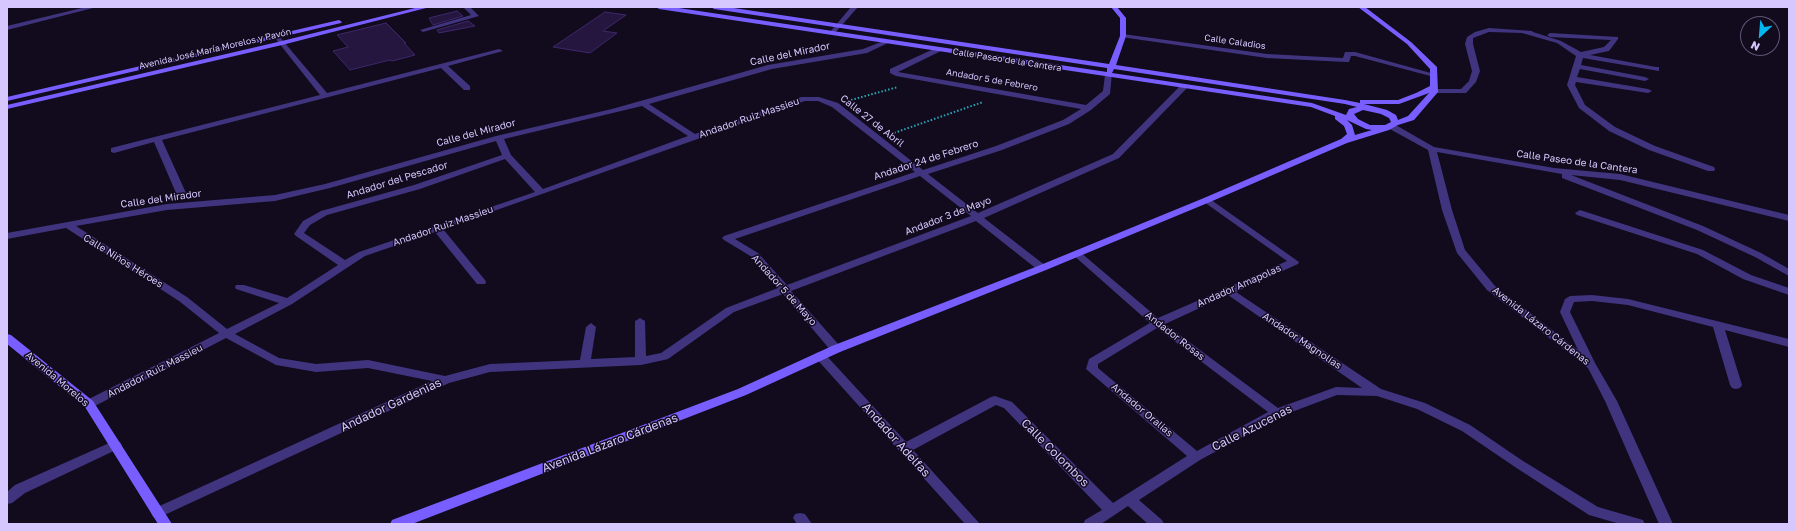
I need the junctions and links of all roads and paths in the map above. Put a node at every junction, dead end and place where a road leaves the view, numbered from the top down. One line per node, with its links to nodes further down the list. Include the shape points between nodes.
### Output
1 (94, 7): 14 (street)
2 (403, 7): 19 (main road)
3 (427, 7): 12 (main road, Avenida José María Morelos y Pavón)
4 (435, 7): 12 (main road)
5 (466, 7): 15 (street, via 476,16)
6 (659, 7): 11 (main road, Calle Paseo de la Cantera)
7 (714, 7): 13 (main road, Calle Paseo de la Cantera)
8 (855, 7): 13 (street)
9 (1114, 7): 18 (main road, via 1123,18)
10 (1361, 7): 29 (main road, via 1409,43 1434,69)
11 (674, 8): 17 (main road, Calle Paseo de la Cantera)
12 (412, 11): 19 (main road, Avenida José María Morelos y Pavón)
13 (840, 26): 17 (street); 25 (main road, Calle Paseo de la Cantera)
14 (7, 28)
15 (423, 30)
16 (1524, 32): 23 (street, via 1559,42); 23 (street, via 1616,38 1606,49); 35 (street, via 1489,30 1470,37 1469,44 1476,71 1472,82 1463,91)
17 (832, 33): 20 (main road, Calle Paseo de la Cantera)
18 (1123, 36): 25 (main road); 29 (street, Calle Caladios, via 1267,56 1346,60 1348,54 1363,55)
19 (280, 40): 38 (street); 39 (main road); 44 (main road, Avenida José María Morelos y Pavón)
20 (886, 42): 21 (main road, Calle Paseo de la Cantera); 42 (street, Calle del Mirador, via 864,51 772,67)
21 (938, 49): 28 (main road, Calle Paseo de la Cantera); 30 (street, Andador 5 de Febrero, via 893,71 896,74)
22 (499, 51): 24 (street)
23 (1580, 55): 26 (street); 27 (street)
24 (443, 66): 34 (street); 38 (street)
25 (1111, 66): 28 (main road); 41 (main road, Calle Paseo de la Cantera)
26 (1577, 66): 31 (street); 32 (street)
27 (1656, 68)
28 (1109, 75): 33 (main road, Calle Paseo de la Cantera); 45 (street, Andador 24 de Febrero, via 1107,92)
29 (1434, 75): 35 (main road)
30 (918, 78): 37 (street, Andador 5 de Febrero); 43 (path, via 904,86)
31 (1573, 79): 36 (street); 58 (street, via 1571,85 1582,106 1612,129 1652,148)
32 (1645, 79)
33 (1184, 87): 47 (main road, Calle Paseo de la Cantera, via 1312,105); 65 (street, Andador 3 de Mayo, via 1116,156)
34 (467, 88)
35 (1432, 90): 41 (main road, via 1399,102); 49 (main road, Avenida Lázaro Cárdenas, via 1411,118)
36 (1648, 91)
37 (1000, 92): 45 (street, Andador 5 de Febrero); 53 (path, via 987,101)
38 (325, 96): 51 (street)
39 (7, 98)
40 (819, 99): 43 (street, Calle 27 de Abril); 50 (street, Andador Ruiz Massieu, via 804,99)
41 (1345, 102): 46 (main road, Calle Paseo de la Cantera)
42 (643, 103): 50 (street); 52 (street, Calle del Mirador)
43 (835, 104): 53 (street, Calle 27 de Abril)
44 (7, 107)
45 (1088, 108): 60 (street, Andador 24 de Febrero, via 1066,122 999,148)
46 (1378, 110): 48 (main road, via 1357,109 1350,114); 49 (main road, via 1393,118)
47 (1332, 112): 48 (main road, Calle Paseo de la Cantera); 54 (main road, via 1348,125 1351,135)
48 (1354, 120): 49 (main road, Calle Paseo de la Cantera, via 1369,127)
49 (1391, 126): 54 (main road, Avenida Lázaro Cárdenas); 55 (street)
50 (694, 137): 62 (street, Andador Ruiz Massieu)
51 (157, 138): 56 (street); 61 (street)
52 (499, 138): 57 (street); 67 (street, Calle del Mirador, via 275,198 167,207)
53 (876, 139): 60 (street, Calle 27 de Abril)
54 (1344, 141): 63 (main road, Avenida Lázaro Cárdenas)
55 (1432, 149): 59 (street, Calle Paseo de la Cantera); 93 (street, Avenida Lázaro Cárdenas, via 1460,251 1491,288)
56 (114, 150)
57 (506, 156): 62 (street); 72 (street, Andador del Pescador, via 417,187 324,213 306,223 300,234)
58 (1711, 169)
59 (1554, 171): 66 (street, Calle Paseo de la Cantera, via 1620,177); 74 (street, via 1700,228 1758,255)
60 (922, 173): 65 (street, Calle 27 de Abril); 70 (street, Andador 24 de Febrero)
61 (181, 193)
62 (541, 193): 68 (street, Andador Ruiz Massieu)
63 (1207, 200): 71 (main road, Avenida Lázaro Cárdenas); 78 (street, Andador Amapolas, via 1294,262)
64 (1580, 213): 79 (street, via 1700,252 1747,277)
65 (978, 217): 73 (street, Calle 27 de Abril); 77 (street, Andador 3 de Mayo)
66 (1789, 218)
67 (67, 225): 69 (street); 85 (street, Calle Niños Héroes, via 183,299)
68 (436, 228): 72 (street, Andador Ruiz Massieu, via 362,254); 75 (street)
69 (7, 236)
70 (727, 238): 77 (street, Andador 5 de Mayo, via 755,255)
71 (1077, 254): 73 (main road, Avenida Lázaro Cárdenas); 82 (street, Andador Rosas)
72 (344, 264): 80 (street, Andador Ruiz Massieu)
73 (1042, 268): 88 (main road, Avenida Lázaro Cárdenas)
74 (1789, 273)
75 (481, 282)
76 (240, 287): 80 (street)
77 (785, 290): 88 (street, Andador 5 de Mayo); 90 (street, Andador 3 de Mayo, via 730,310 664,356)
78 (1227, 290): 82 (street, Andador Amapolas); 96 (street, Andador Magnolias)
79 (1789, 292)
80 (288, 302): 85 (street, Andador Ruiz Massieu)
81 (640, 321): 90 (street)
82 (1157, 323): 91 (street, Andador Amapolas); 98 (street, Andador Rosas)
83 (1718, 325): 87 (street); 93 (street, via 1628,302 1592,298 1570,299 1564,312); 95 (street)
84 (591, 327): 92 (street)
85 (228, 334): 94 (street, Calle Niños Héroes, via 276,361 316,368 368,364); 97 (street, Andador Ruiz Massieu)
86 (7, 338): 97 (main road, Avenida Morelos)
87 (1789, 343)
88 (836, 349): 89 (main road, Avenida Lázaro Cárdenas)
89 (820, 356): 100 (street, Andador Adelfas); 106 (main road, Avenida Lázaro Cárdenas, via 742,392)
90 (641, 361): 92 (street, Andador Gardenias)
91 (1093, 362): 101 (street, Andador Oralias, via 1092,369)
92 (584, 364): 94 (street, Andador Gardenias, via 490,368)
93 (1592, 366): 111 (street, Avenida Lázaro Cárdenas)
94 (445, 380): 105 (street, Andador Gardenias)
95 (1736, 385)
96 (1377, 392): 98 (street, Calle Azucenas, via 1336,391); 110 (street, Calle Azucenas, via 1421,406 1466,428 1594,511)
97 (89, 404): 99 (main road, Avenida Morelos)
98 (1278, 413): 101 (street, Calle Azucenas)
99 (116, 445): 102 (street, via 20,489); 105 (main road, Avenida Morelos)
100 (904, 449): 104 (street, Calle Colombos, via 995,400 1008,405); 107 (street, Andador Adelfas)
101 (1196, 456): 103 (street, Calle Azucenas)
102 (7, 499)
103 (1129, 499): 104 (street, Calle Azucenas); 109 (street)
104 (1111, 510): 108 (street, Calle Azucenas)
105 (161, 519)
106 (397, 524)
107 (973, 524)
108 (1090, 524)
109 (1156, 524)
110 (1638, 524)
111 (1666, 524)

